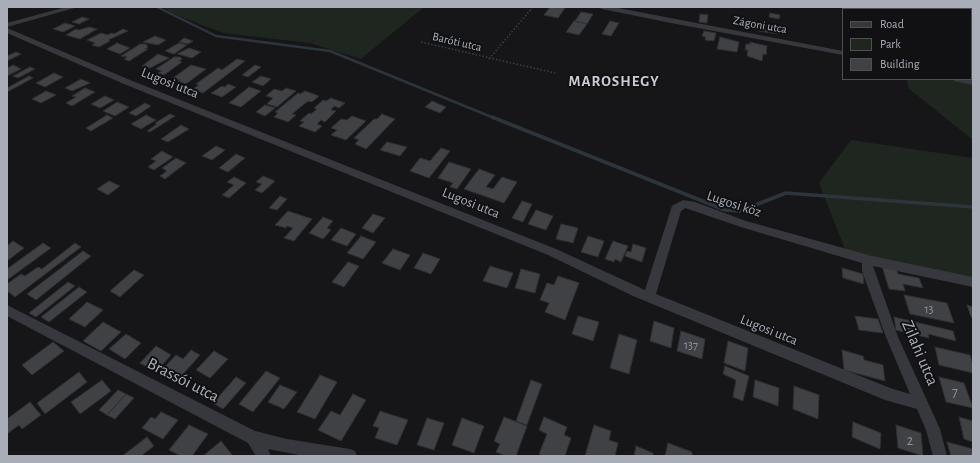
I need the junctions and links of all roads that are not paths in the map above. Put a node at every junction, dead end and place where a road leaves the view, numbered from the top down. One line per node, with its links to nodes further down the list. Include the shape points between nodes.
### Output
1 (74, 7): 3 (street)
2 (602, 7): 5 (street, Zágoni utca)
3 (7, 25)
4 (7, 30): 10 (street, Lugosi utca, via 126,82 552,252)
5 (842, 53)
6 (962, 80): 7 (street)
7 (973, 82)
8 (870, 262): 9 (street); 10 (street, Lugosi köz, via 683,204 676,209); 12 (street, Zilahi utca, via 868,271 892,337)
9 (973, 282)
10 (649, 297): 12 (street, Lugosi utca, via 890,395)
11 (7, 310): 13 (street, Brassói utca)
12 (923, 404): 16 (street, Zilahi utca)
13 (254, 438): 14 (street); 15 (street, Brassói utca)
14 (264, 456)
15 (350, 456)
16 (940, 456)

